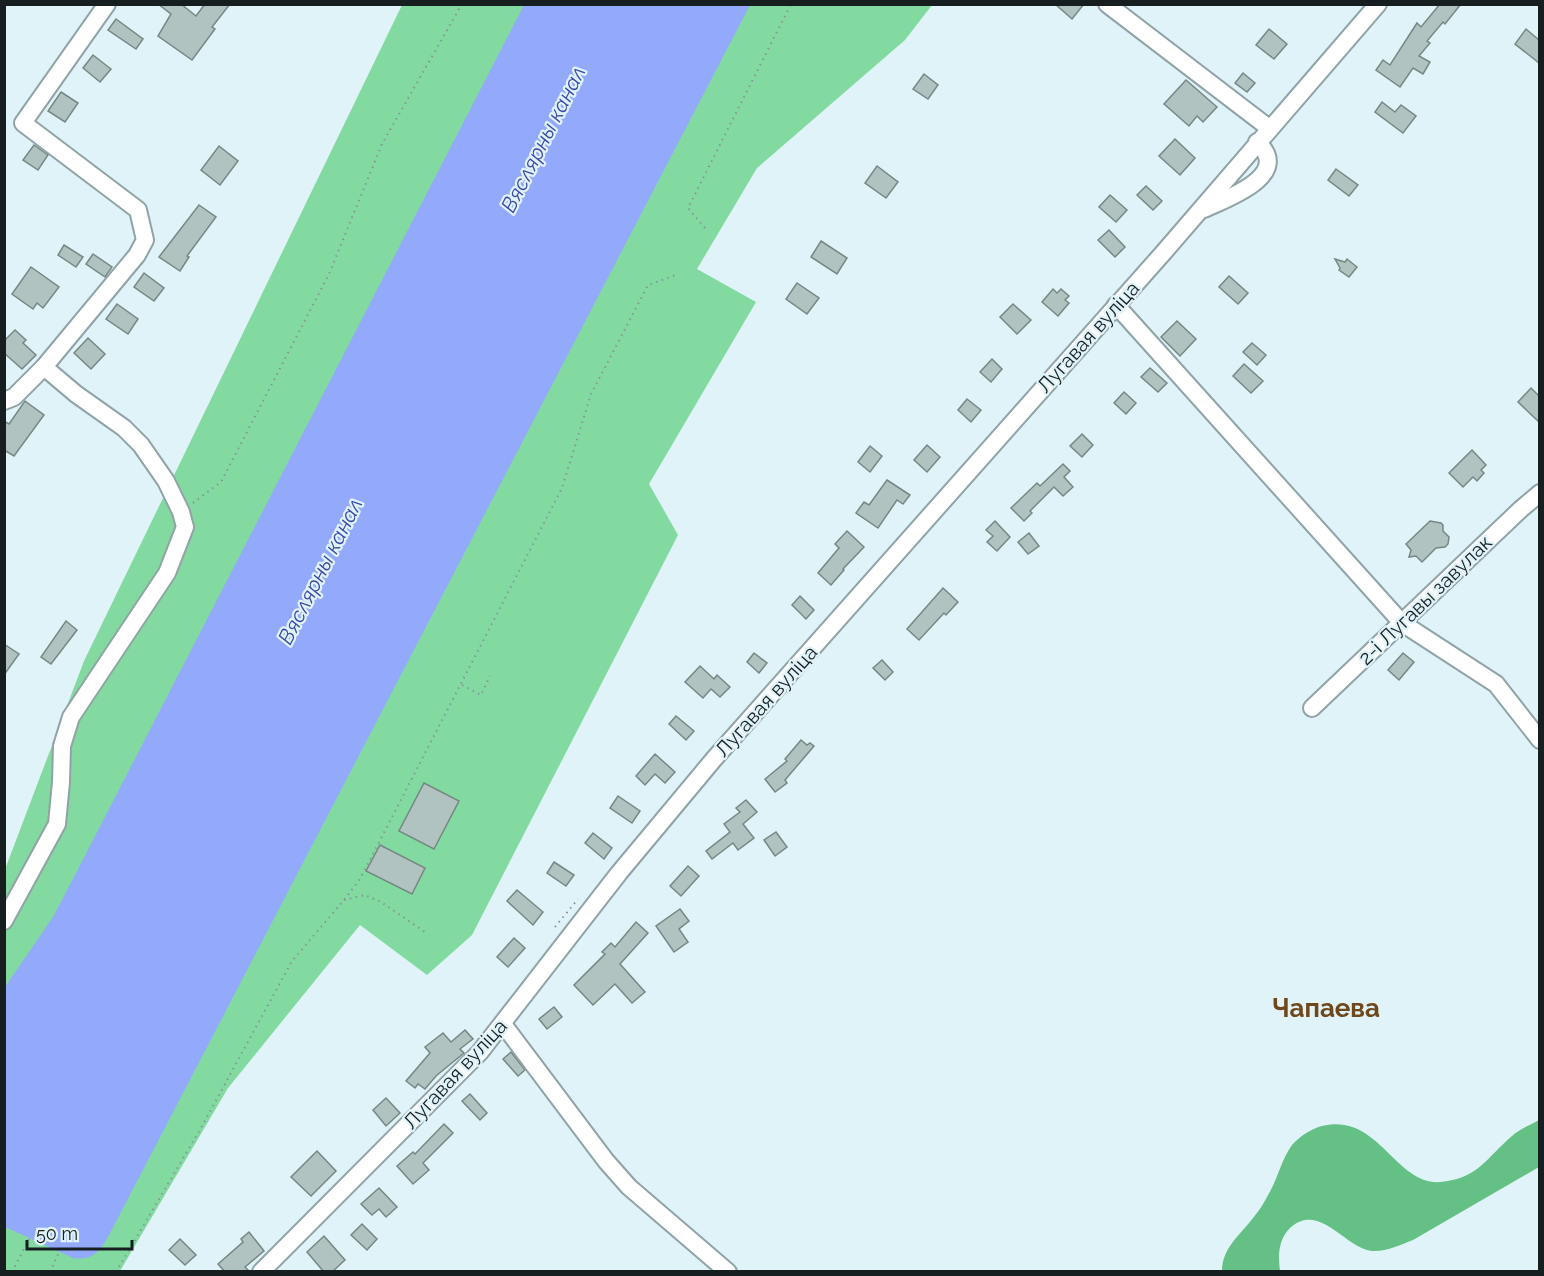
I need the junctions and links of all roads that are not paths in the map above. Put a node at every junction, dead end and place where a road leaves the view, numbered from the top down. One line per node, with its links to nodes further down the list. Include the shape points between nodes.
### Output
1 (1107, 4): 4 (street)
2 (1377, 4): 4 (street, Лугавая вуліца)
3 (103, 6): 8 (street, via 22,123 138,210 145,240 137,255)
4 (1269, 128): 5 (street, Лугавая вуліца)
5 (1257, 142): 6 (street, Лугавая вуліца); 6 (street, via 1267,160 1262,177)
6 (1198, 213): 7 (street, Лугавая вуліца)
7 (1116, 305): 11 (street); 15 (street, Лугавая вуліца, via 714,759 619,873)
8 (44, 367): 9 (street, via 14,397); 14 (street, via 141,445 166,481 185,527 167,573 71,717 62,746 57,824)
9 (4, 401)
10 (1539, 493): 11 (street, 2-і Лугавы завулак)
11 (1402, 622): 12 (street, 2-і Лугавы завулак); 13 (street, via 1496,684)
12 (1312, 708)
13 (1539, 740)
14 (4, 921)
15 (503, 1023): 16 (street, Лугавая вуліца, via 480,1052); 17 (street, via 606,1161 629,1186)
16 (261, 1272)
17 (728, 1272)

